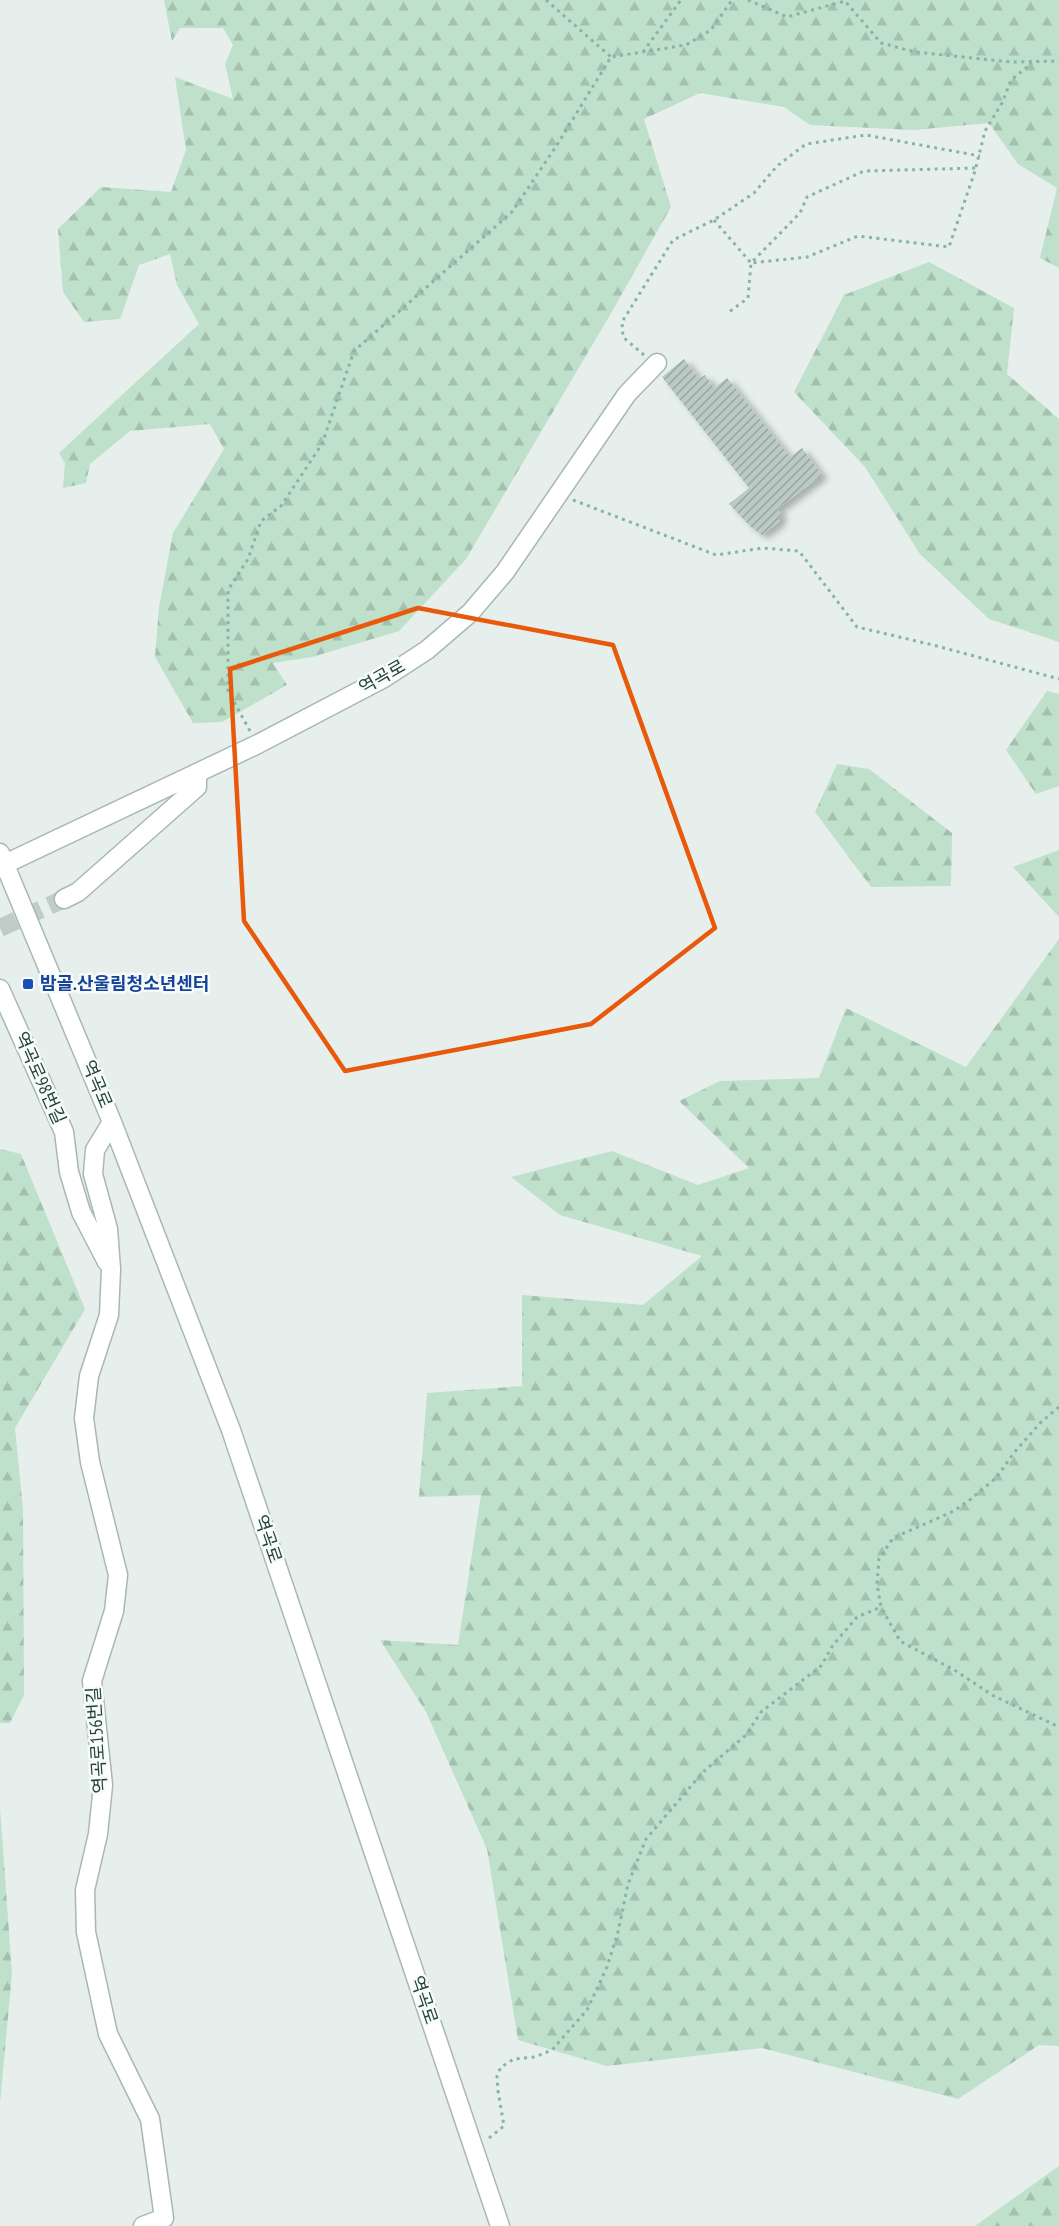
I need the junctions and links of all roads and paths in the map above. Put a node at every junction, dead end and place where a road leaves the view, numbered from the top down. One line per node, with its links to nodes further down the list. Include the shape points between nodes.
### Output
1 (546, 0): 6 (path)
2 (681, 0): 5 (path)
3 (732, 0): 5 (path, via 711,30 686,45)
4 (748, 0): 8 (path, via 787,17 845,1 881,42 915,52)
5 (642, 53): 6 (path)
6 (611, 57): 17 (path, via 512,212 354,351 322,444 281,506 261,521 248,559 228,590 228,691)
7 (1059, 61): 8 (path)
8 (1034, 62): 9 (path, via 1011,80 985,130)
9 (980, 156): 10 (path); 11 (path, via 866,135 806,144 777,166 754,193)
10 (975, 168): 12 (path, via 864,171 807,197 800,213); 12 (path, via 949,247 858,236 807,257)
11 (714, 220): 12 (path); 14 (path, via 673,240 622,322 623,337)
12 (751, 262): 13 (path, via 748,298)
13 (729, 312)
14 (651, 360): 15 (street, 역곡로)
15 (559, 495): 16 (path, via 716,555 764,548 799,551 857,627); 18 (street, 역곡로, via 470,614 427,650 384,678)
16 (1059, 679)
17 (252, 736)
18 (197, 773): 19 (street, 역곡로); 20 (street, via 197,787 78,892)
19 (2, 858): 22 (street, 역곡로)
20 (64, 899)
21 (0, 989): 23 (street, 역곡로98번길, via 64,1132 69,1172 81,1212)
22 (112, 1122): 23 (street, 역곡로156번길, via 94,1150 93,1173 108,1229); 27 (street, 역곡로, via 231,1430)
23 (111, 1269): 28 (street, 역곡로156번길, via 109,1315 89,1376 84,1418 90,1462 118,1575 114,1611 92,1681 103,1785 98,1834 84,1890 86,1932 108,2034 150,2119)
24 (1059, 1407): 25 (path, via 1040,1423 997,1477 971,1499 954,1511 893,1538 879,1559 877,1584)
25 (881, 1607): 26 (path, via 900,1641 992,1695); 27 (path, via 857,1617 821,1666 761,1712 746,1735 703,1772 646,1839 628,1884 607,1968 587,2010 552,2050 514,2059 501,2067 497,2076 504,2126)
26 (1059, 1727)
27 (474, 2149): 30 (street, 역곡로)
28 (168, 2222): 29 (street)
29 (143, 2226)
30 (500, 2226)

